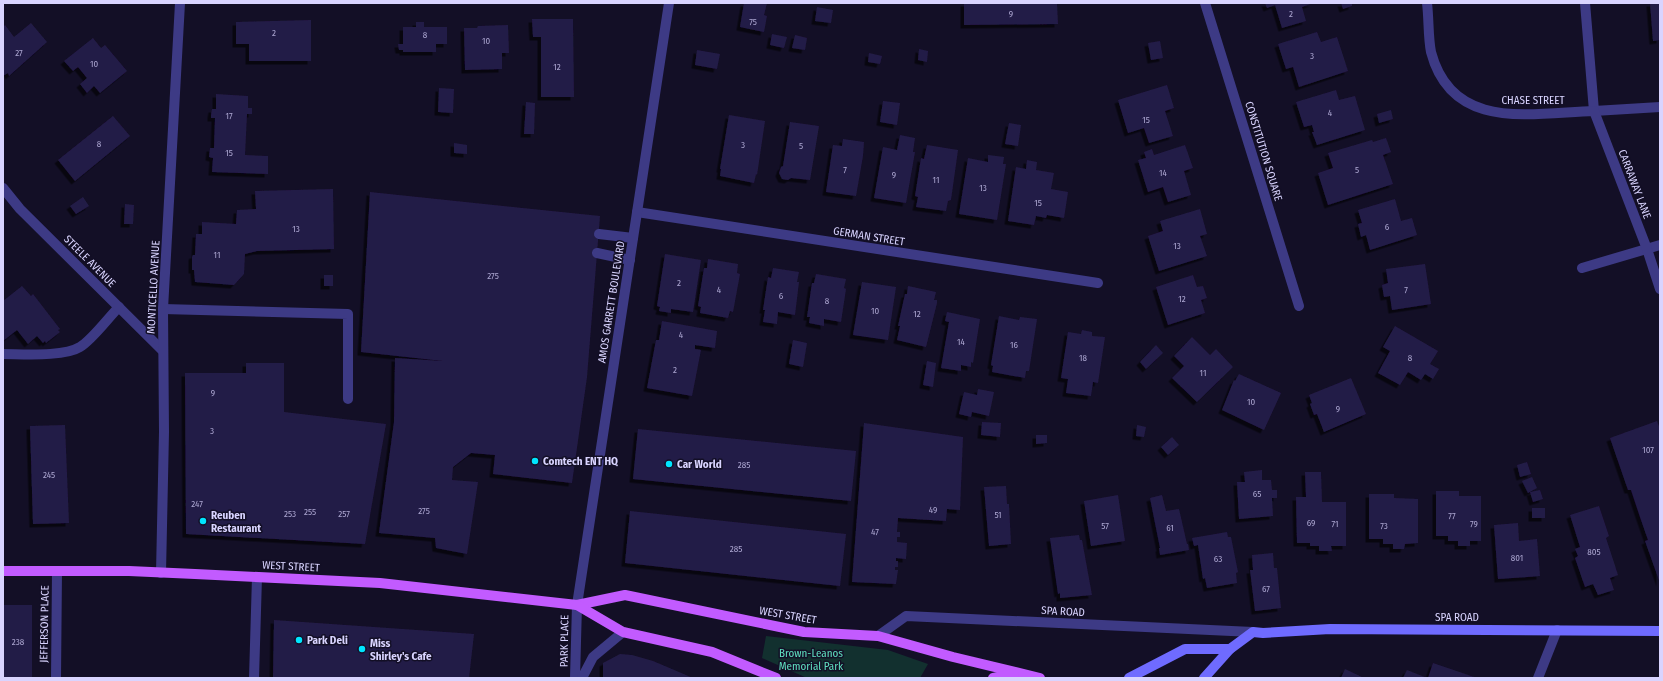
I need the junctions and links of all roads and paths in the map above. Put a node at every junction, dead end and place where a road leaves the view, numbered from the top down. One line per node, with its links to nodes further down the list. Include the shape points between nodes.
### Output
1 (180, 3): 21 (street, MONTICELLO AVENUE)
2 (669, 3): 9 (street, AMOS GARRETT BOULEVARD)
3 (1205, 3): 19 (street, CONSTITUTION SQUARE)
4 (1427, 3): 7 (street, CHASE STREET, via 1431,50 1437,69 1449,88 1465,102 1486,111 1514,114)
5 (1585, 3): 7 (street, CARRAWAY LANE)
6 (1660, 107): 7 (street, CHASE STREET)
7 (1594, 111): 13 (street, CARRAWAY LANE)
8 (3, 188): 20 (street, STEELE AVENUE, via 20,209)
9 (637, 212): 11 (street, AMOS GARRETT BOULEVARD); 17 (street, GERMAN STREET)
10 (599, 234): 11 (street)
11 (633, 238): 15 (street, AMOS GARRETT BOULEVARD)
12 (1660, 245): 13 (street)
13 (1647, 249): 16 (street); 18 (street, CARRAWAY LANE)
14 (597, 253): 15 (street)
15 (630, 260): 29 (street, AMOS GARRETT BOULEVARD)
16 (1582, 268)
17 (1098, 283)
18 (1660, 289)
19 (1299, 306)
20 (119, 307): 22 (street, STEELE AVENUE); 23 (street, via 81,346 72,351)
21 (163, 309): 22 (street, MONTICELLO AVENUE); 24 (street, via 348,314)
22 (162, 350): 27 (street, MONTICELLO AVENUE, via 164,448)
23 (3, 354)
24 (348, 399)
25 (3, 571): 26 (main road, WEST STREET)
26 (57, 571): 27 (main road, WEST STREET); 37 (street, JEFFERSON PLACE)
27 (161, 573): 28 (main road, WEST STREET)
28 (257, 577): 29 (main road, WEST STREET, via 380,583); 38 (street)
29 (577, 605): 32 (main road, WEST STREET); 34 (main road, WEST STREET, via 624,595 804,632); 39 (street, PARK PLACE)
30 (1556, 630): 31 (main road, SPA ROAD); 33 (main road, SPA ROAD, via 1330,629); 46 (street)
31 (1660, 631)
32 (623, 632): 40 (street, via 593,657); 41 (main road, WEST STREET, via 712,652)
33 (1253, 632): 34 (street, SPA ROAD, via 906,616); 35 (main road)
34 (878, 636): 36 (main road, WEST STREET)
35 (1230, 649): 44 (main road, via 1185,649); 45 (main road)
36 (1016, 673): 42 (main road); 43 (main road, WEST STREET)
37 (56, 678)
38 (254, 678)
39 (575, 678)
40 (582, 678)
41 (776, 678)
42 (994, 678)
43 (1040, 678)
44 (1129, 678)
45 (1204, 678)
46 (1538, 678)

